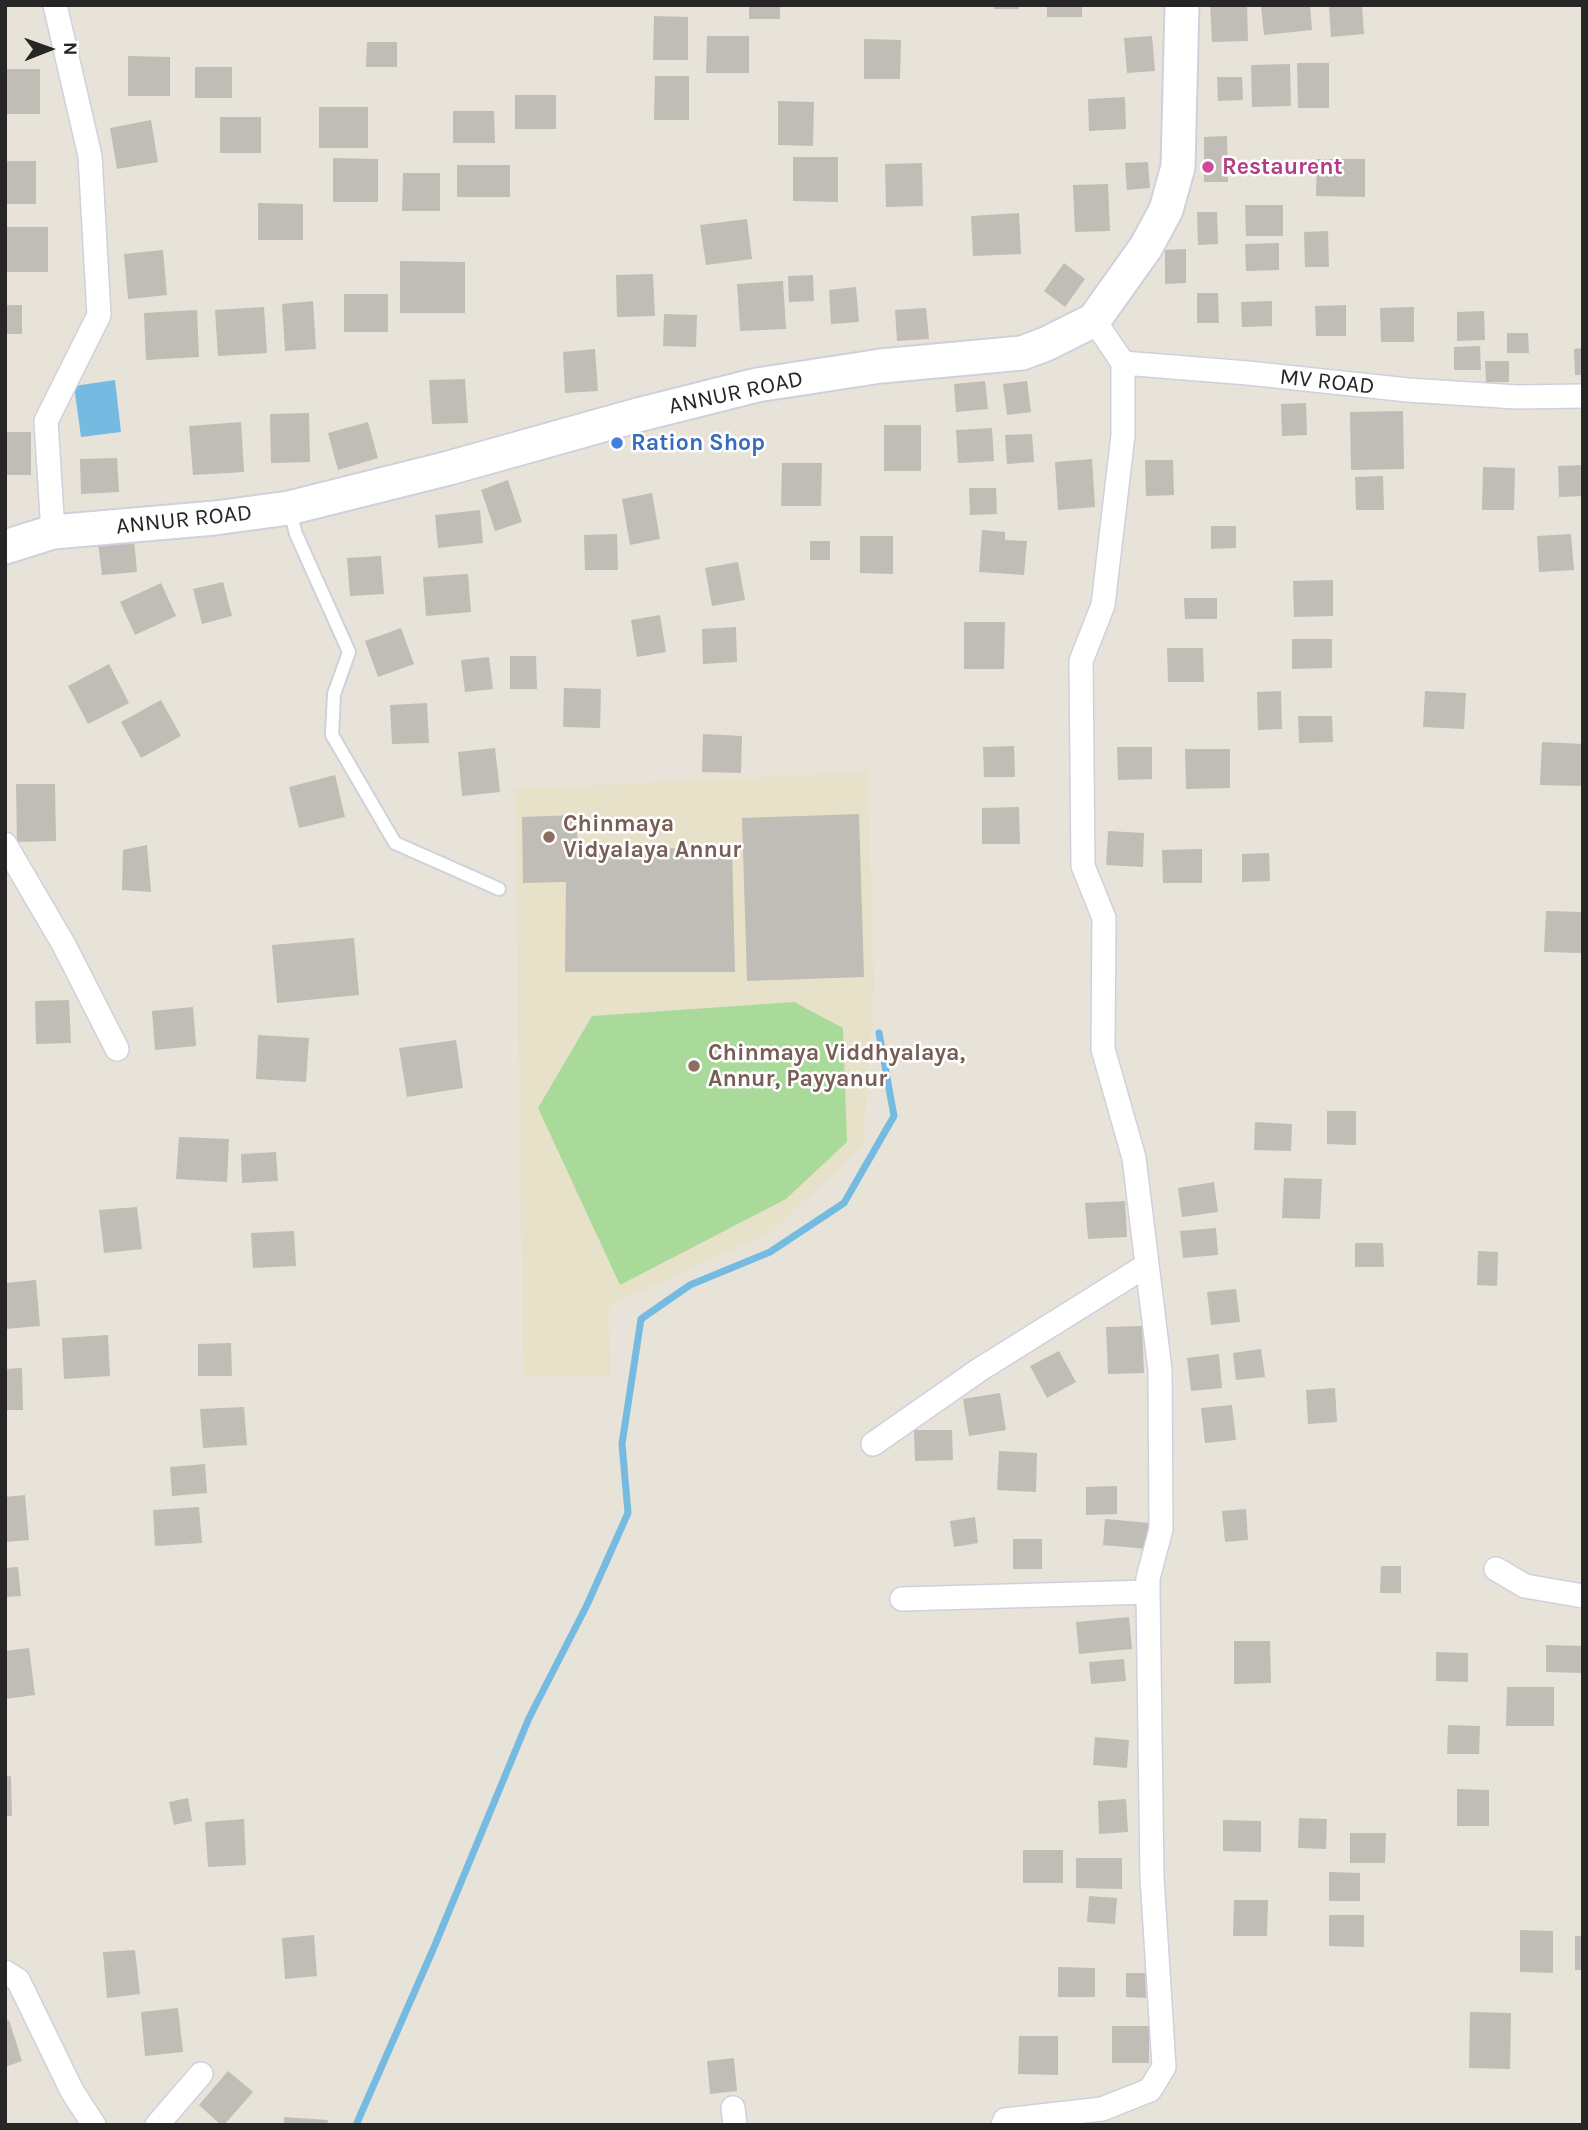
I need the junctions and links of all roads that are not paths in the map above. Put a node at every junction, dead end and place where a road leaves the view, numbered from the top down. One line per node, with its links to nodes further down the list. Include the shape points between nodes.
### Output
1 (55, 5): 7 (street, via 90,156 99,315 46,421)
2 (1182, 5): 3 (main road, ANNUR ROAD, via 1178,167 1166,210 1146,247)
3 (1094, 320): 4 (street); 6 (main road, ANNUR ROAD, via 1022,353 881,366 757,385)
4 (1123, 363): 5 (street, MV ROAD, via 1408,390); 12 (street, via 1123,435 1103,605 1081,660 1083,866 1104,918 1103,1049 1134,1158)
5 (1583, 396)
6 (289, 508): 7 (main road, ANNUR ROAD); 10 (lane, via 296,534 349,652 334,694 332,734 395,843)
7 (53, 532): 8 (main road, ANNUR ROAD)
8 (5, 547)
9 (5, 844): 11 (street)
10 (499, 889)
11 (117, 1049)
12 (1147, 1265): 13 (street, via 979,1370); 15 (street, via 1160,1370 1161,1529)
13 (873, 1444)
14 (1496, 1569): 16 (street, via 1525,1586)
15 (1148, 1591): 17 (street); 22 (street, via 1152,1877 1164,2067 1150,2090 1102,2109 1005,2120)
16 (1583, 1596)
17 (902, 1599)
18 (5, 1972): 20 (street, via 18,1980 72,2091)
19 (201, 2074): 21 (street)
20 (94, 2125)
21 (157, 2125)
22 (1003, 2125)

